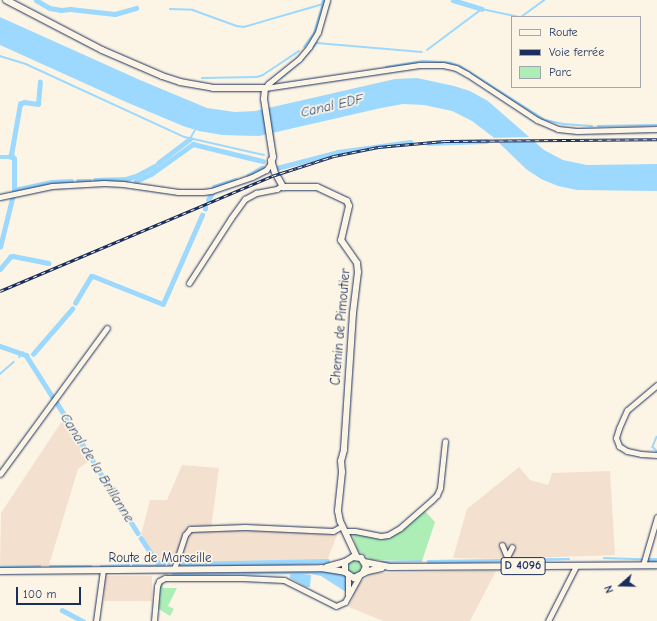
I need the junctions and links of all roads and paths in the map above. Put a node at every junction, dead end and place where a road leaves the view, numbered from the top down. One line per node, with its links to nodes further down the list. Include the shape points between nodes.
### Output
1 (6, 0): 5 (main road, via 102,50 162,76 213,88)
2 (328, 0): 3 (street, via 318,32 309,47)
3 (276, 78): 4 (street, via 276,83); 5 (street)
4 (283, 87): 5 (street); 6 (street, via 419,65 443,65 467,74 537,120 558,129)
5 (264, 88): 7 (main road, via 273,160)
6 (657, 130)
7 (269, 164): 8 (main road); 9 (street, via 262,172 242,181 203,192 178,192 104,183 52,186)
8 (281, 186): 10 (street, via 253,194 243,202); 17 (main road, Chemin de Pimoutier, via 317,186 347,201 349,206 341,240 357,263 358,272 338,505 339,518)
9 (0, 197)
10 (189, 283)
11 (107, 328): 15 (street)
12 (657, 385): 14 (street, via 627,410 618,428 616,440 620,447 627,451)
13 (445, 441): 17 (street, via 442,478 437,495 400,528 382,536)
14 (657, 455)
15 (0, 474)
16 (657, 517): 25 (street)
17 (344, 528): 18 (main road, Chemin de Pimoutier); 31 (street, via 333,531 245,527 190,529 185,535)
18 (348, 538): 21 (main road, Chemin de Pimoutier); 23 (main road, Chemin de Pimoutier)
19 (502, 545): 22 (street)
20 (512, 548): 22 (street)
21 (357, 557): 23 (main road); 24 (main road)
22 (507, 557): 27 (street)
23 (347, 561): 30 (main road, Route de Marseille); 34 (main road)
24 (364, 562): 29 (main road, D 4096); 35 (main road, via 366,568)
25 (643, 565): 26 (main road, D 4096); 28 (main road, D 4096)
26 (657, 565)
27 (505, 566): 28 (main road, D 4096); 29 (main road, D 4096)
28 (576, 566): 39 (street)
29 (389, 567): 35 (main road, D 4096)
30 (321, 568): 31 (main road, Route de Marseille); 34 (main road, Route de Marseille)
31 (174, 569): 33 (main road, Route de Marseille)
32 (0, 570): 33 (main road, Route de Marseille)
33 (103, 570): 37 (street)
34 (347, 574): 35 (main road, via 354,578); 36 (street, via 349,588)
35 (361, 575): 36 (street)
36 (346, 601): 38 (street, via 332,605 290,582 281,580 169,577 162,579 156,586)
37 (96, 621)
38 (154, 621)
39 (548, 621)

